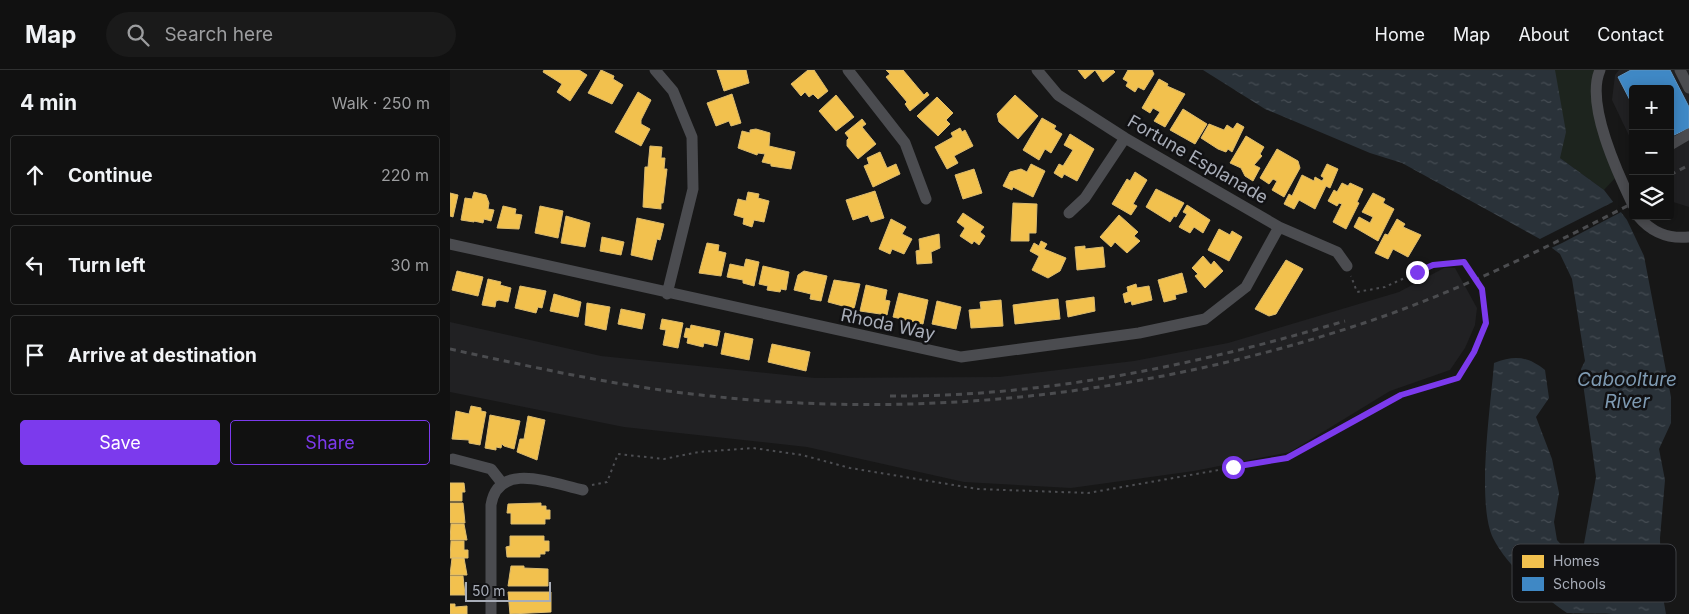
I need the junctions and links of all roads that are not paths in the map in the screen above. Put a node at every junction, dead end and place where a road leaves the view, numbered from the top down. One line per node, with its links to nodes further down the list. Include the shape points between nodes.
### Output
1 (655, 70): 18 (street, via 673,91 692,137 693,189)
2 (1037, 70): 8 (street, Fortune Esplanade, via 1058,95)
3 (1600, 70): 10 (street, via 1598,101 1605,138)
4 (1680, 70): 6 (street)
5 (851, 71): 11 (street, via 904,143)
6 (1689, 88)
7 (1689, 134): 9 (street)
8 (1125, 138): 12 (street, via 1085,198); 14 (street, Fortune Esplanade)
9 (1674, 143)
10 (1629, 197)
11 (926, 199)
12 (1070, 213)
13 (1642, 220): 15 (street, via 1654,233)
14 (1279, 227): 17 (street, Fortune Esplanade, via 1337,252); 18 (street, Rhoda Way, via 1246,287 1205,319 1139,333 961,357)
15 (1689, 237)
16 (450, 244): 18 (street, Rhoda Way)
17 (1347, 266)
18 (667, 294)
19 (454, 459): 20 (street, via 491,469)
20 (502, 483): 21 (street, via 521,477); 22 (street, via 491,505)
21 (583, 490)
22 (491, 614)

